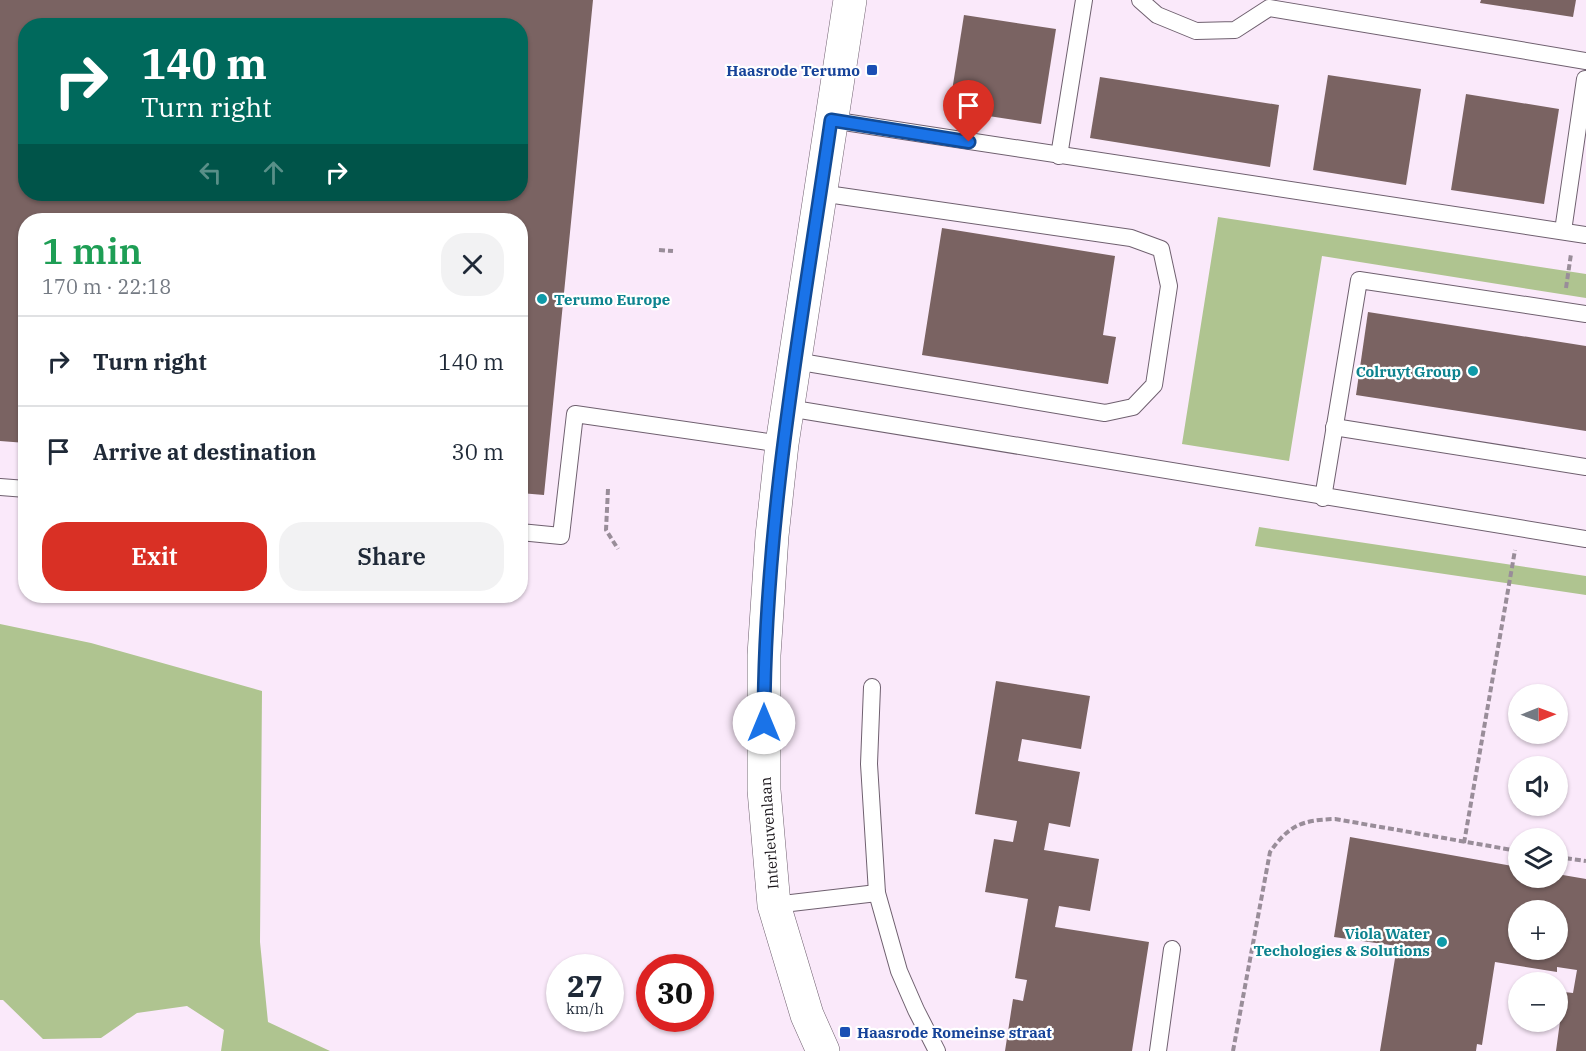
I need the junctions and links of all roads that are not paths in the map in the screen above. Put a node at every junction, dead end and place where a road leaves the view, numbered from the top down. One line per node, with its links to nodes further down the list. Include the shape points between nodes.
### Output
1 (850, 0): 7 (street, Interleuvenlaan)
2 (1084, 0): 8 (lane)
3 (1140, 0): 4 (lane, via 1156,15 1196,32 1235,30)
4 (1266, 4): 5 (lane)
5 (1586, 60): 6 (lane)
6 (1586, 80): 10 (lane)
7 (831, 120): 8 (lane); 9 (street, Interleuvenlaan)
8 (1059, 156): 10 (lane)
9 (820, 193): 12 (street, Interleuvenlaan); 12 (lane, via 1131,238 1161,249 1169,286 1154,384 1133,407 1105,413)
10 (1574, 233)
11 (1586, 314): 14 (lane, via 1359,280)
12 (795, 361): 13 (street, Interleuvenlaan)
13 (788, 408): 15 (street, Interleuvenlaan); 19 (lane)
14 (1334, 427): 16 (lane); 19 (lane)
15 (783, 444): 20 (lane, via 575,414 561,536); 24 (street, Interleuvenlaan, via 764,655 764,790)
16 (1586, 466)
17 (0, 487): 18 (lane)
18 (18, 488)
19 (1323, 498): 21 (lane)
20 (528, 533)
21 (1586, 539)
22 (872, 687): 23 (lane, via 869,764)
23 (877, 892): 24 (lane); 27 (lane, via 899,971)
24 (774, 905): 26 (street, Interleuvenlaan, via 807,1015)
25 (1172, 949): 28 (lane)
26 (823, 1051)
27 (937, 1051)
28 (1158, 1051)

